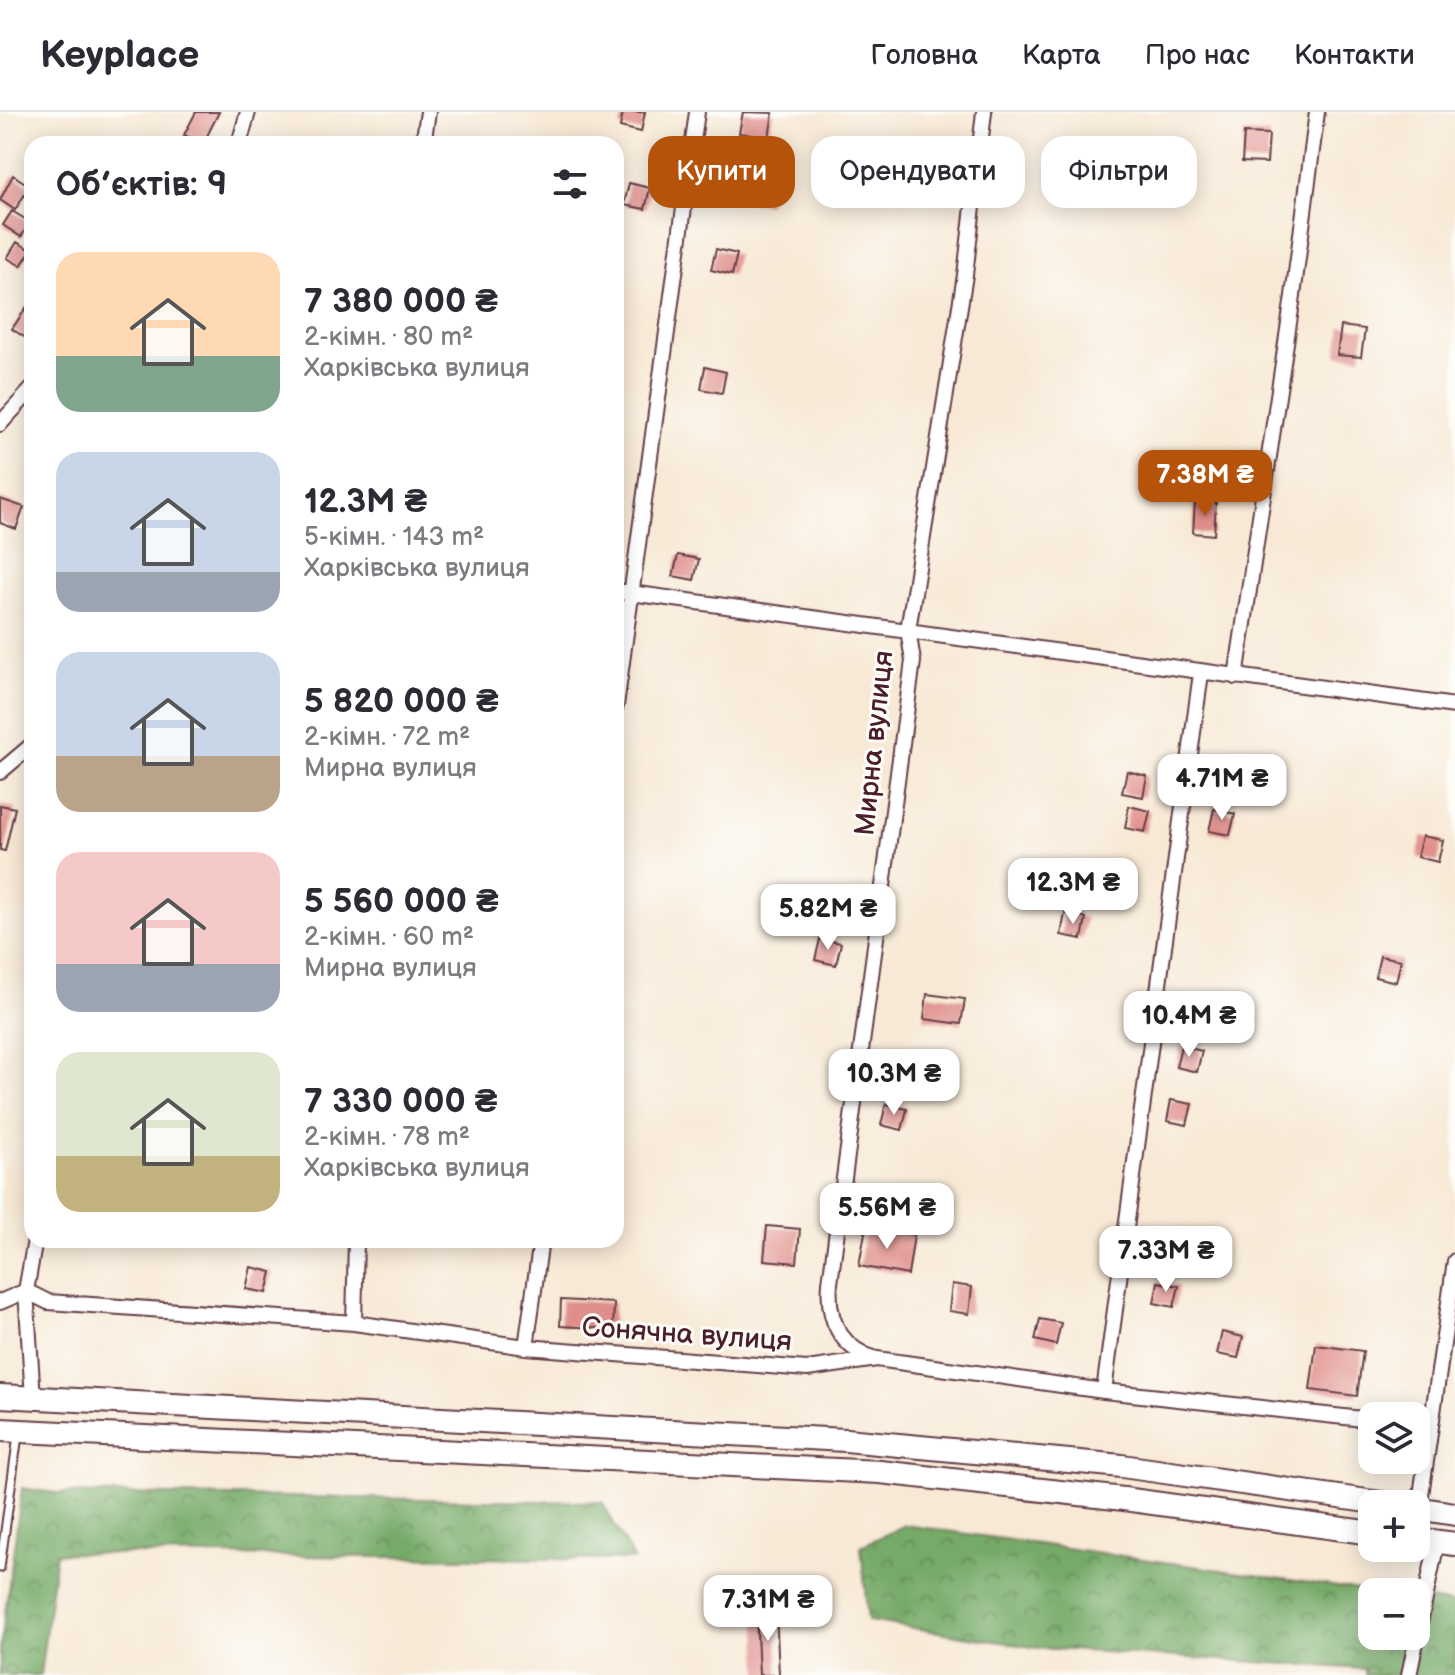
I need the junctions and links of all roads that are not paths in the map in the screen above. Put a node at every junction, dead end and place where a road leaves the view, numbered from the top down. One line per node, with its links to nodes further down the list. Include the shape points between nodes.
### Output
1 (248, 112): 6 (street)
2 (428, 112): 7 (street)
3 (697, 112): 11 (street)
4 (984, 112): 12 (street, Мирна вулиця, via 965,275)
5 (1317, 112): 15 (street)
6 (241, 136)
7 (424, 136)
8 (24, 398): 9 (street)
9 (0, 424)
10 (624, 592): 11 (street)
11 (632, 593): 12 (street); 13 (street)
12 (908, 630): 14 (street); 27 (street, Мирна вулиця, via 913,661 829,1296 831,1317 841,1336 857,1351)
13 (624, 650)
14 (1201, 673): 15 (street); 28 (street)
15 (1236, 677): 16 (street)
16 (1455, 706)
17 (24, 752): 18 (street)
18 (0, 772)
19 (34, 1248): 23 (street)
20 (356, 1248): 25 (street)
21 (540, 1248): 26 (street)
22 (1455, 1261): 31 (street)
23 (26, 1291): 24 (street); 25 (street, Сонячна вулиця, via 48,1302); 30 (street)
24 (0, 1302)
25 (354, 1323): 26 (street, Сонячна вулиця)
26 (526, 1347): 27 (street, Сонячна вулиця, via 807,1369)
27 (877, 1359): 28 (street, Сонячна вулиця)
28 (1104, 1391): 32 (street, Сонячна вулиця)
29 (0, 1396): 30 (highway)
30 (33, 1398): 34 (highway, via 861,1442 1122,1466)
31 (1428, 1402)
32 (1358, 1418)
33 (10, 1430): 37 (highway, via 880,1472); 39 (lane)
34 (1358, 1500)
35 (1430, 1510): 36 (highway)
36 (1455, 1514)
37 (1358, 1531)
38 (1436, 1542): 40 (street)
39 (0, 1568)
40 (1409, 1675)

